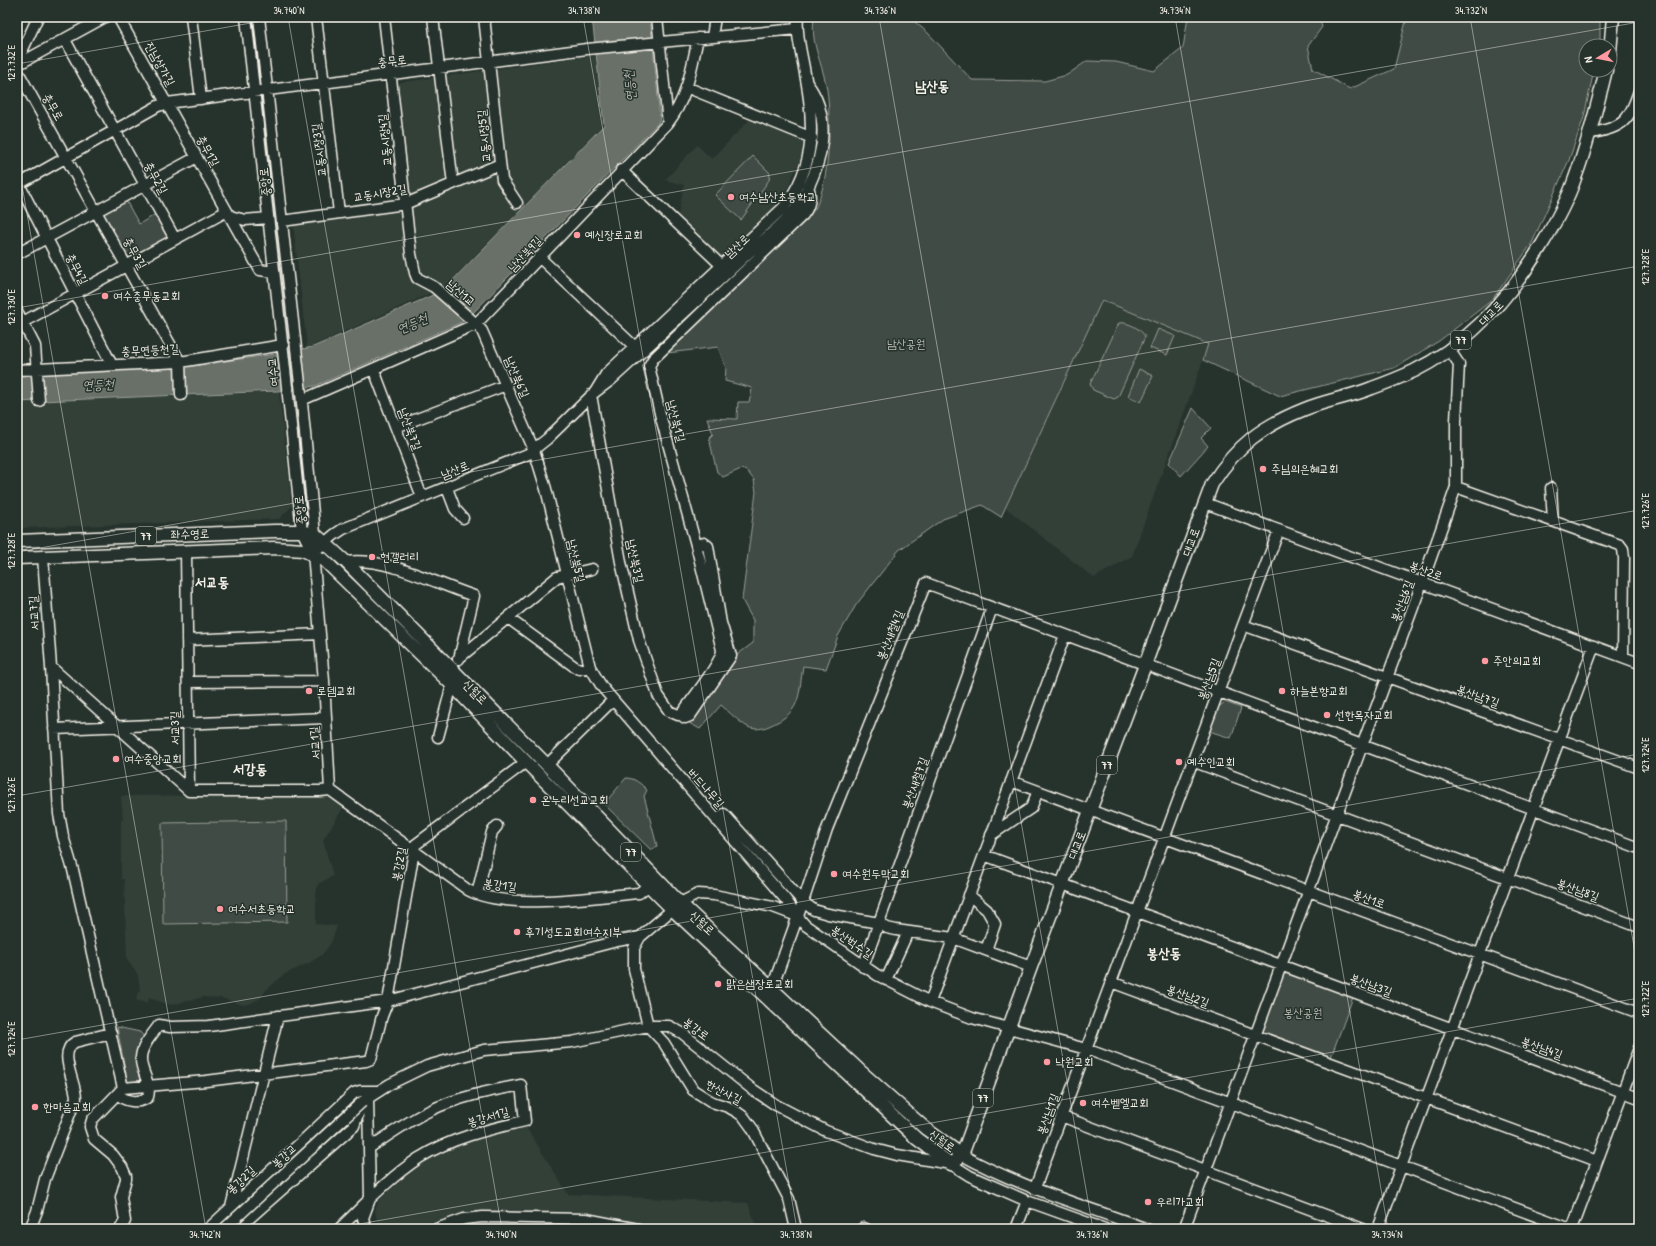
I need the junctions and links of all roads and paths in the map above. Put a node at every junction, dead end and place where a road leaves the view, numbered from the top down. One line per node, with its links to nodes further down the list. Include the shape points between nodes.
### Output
1 (38, 17): 22 (street)
2 (105, 17): 19 (street)
3 (118, 17): 34 (street, 진남상가길)
4 (191, 17): 33 (street)
5 (246, 17): 32 (street, 여수교)
6 (260, 17): 30 (street, 중앙로)
7 (316, 17): 27 (street, 교동시장3길)
8 (384, 17): 25 (street, 교동시장4길)
9 (433, 17): 23 (street)
10 (484, 17): 21 (street, 교동시장5길)
11 (657, 17): 20 (street)
12 (715, 17): 16 (street)
13 (798, 17): 15 (street, 남산로)
14 (1613, 17): 18 (main road)
15 (797, 29): 16 (street); 28 (street, 남산로)
16 (712, 37): 17 (street)
17 (698, 38): 20 (street); 29 (street, 남산북9길)
18 (1611, 38)
19 (64, 40): 22 (street); 36 (street)
20 (660, 42): 21 (street, 충무로); 35 (street)
21 (489, 61): 23 (street, 충무로); 41 (street, 교동시장5길)
22 (17, 64)
23 (439, 68): 25 (street, 충무로); 43 (street)
24 (17, 70): 39 (street, 충무로)
25 (391, 74): 27 (street, 충무로); 48 (street, 교동시장4길)
26 (1604, 78): 37 (main road, 대교로 / 77)
27 (324, 83): 30 (street, 충무로); 50 (street, 교동시장3길)
28 (807, 83): 38 (street, 남산로); 46 (street, 남산로, via 819,106 823,128 821,153)
29 (686, 87): 35 (street, 남산북9길, via 680,106); 38 (street)
30 (268, 90): 32 (street, 충무로); 53 (street, 중앙로)
31 (1639, 91): 37 (street, via 1631,113 1618,127)
32 (254, 92): 33 (street, 충무로); 52 (street, 여수교)
33 (201, 99): 34 (street, 충무로)
34 (167, 103): 36 (street, 충무로); 40 (street, 충무1길)
35 (668, 123): 42 (street, 남산북9길)
36 (115, 130): 39 (street, 충무로); 45 (street, 충무2길)
37 (1591, 133): 68 (main road, 대교로 / 77, via 1570,191 1528,268 1492,313)
38 (812, 138): 59 (street, 남산로, via 807,163 788,201)
39 (67, 157): 44 (street, 충무로); 49 (street, 충무3길)
40 (197, 157): 45 (street); 51 (street, 충무1길)
41 (500, 164): 43 (street, 교동시장2길); 47 (street, 교동시장5길, via 503,182)
42 (621, 170): 57 (street, 남산북9길); 59 (street)
43 (453, 184): 48 (street, 교동시장2길)
44 (18, 185): 54 (street, 충무4길)
45 (145, 185): 49 (street); 55 (street, 충무2길)
46 (808, 186): 75 (street, 남산로, via 790,214); 122 (street, 남산북1길, via 811,193 810,202 803,215 649,364 696,545 704,542 708,546 721,623 731,656 690,716 685,718)
47 (517, 203)
48 (405, 204): 50 (street, 교동시장2길); 61 (street, 교동시장4길, via 414,273 419,279)
49 (97, 211): 54 (street); 58 (street, 충무3길)
50 (339, 213): 53 (street, 교동시장2길)
51 (228, 214): 52 (street, via 247,220); 55 (street); 60 (street, 충무1길, via 260,270)
52 (268, 218): 60 (street, 여수교)
53 (282, 222): 77 (street, 중앙로)
54 (47, 238): 56 (street); 62 (street, 충무4길)
55 (175, 239): 58 (street)
56 (17, 254)
57 (539, 257): 64 (street, 남산북9길); 67 (street)
58 (127, 266): 62 (street); 69 (street, 충무3길)
59 (722, 266): 67 (street, 남산로)
60 (274, 272): 66 (street, 여수교)
61 (434, 287): 64 (street, 남산1교)
62 (75, 294): 65 (street); 70 (street, 충무4길)
63 (17, 311): 65 (street)
64 (473, 321): 73 (street, 남산북9길); 74 (street, 남산북6길, via 482,331)
65 (20, 322): 71 (street, via 35,346)
66 (283, 345): 69 (street, 충무연등천길); 89 (street, 여수교)
67 (635, 346): 75 (street, 남산로, via 606,374)
68 (1449, 349): 81 (street, 봉산남6길, via 1459,364); 85 (main road, 대교로 / 77, via 1415,370 1371,389 1305,409 1261,431 1244,444 1223,467 1212,484)
69 (180, 362): 70 (street, 충무연등천길); 76 (street)
70 (112, 365): 71 (street, 충무연등천길)
71 (37, 369): 72 (street, 충무연등천길); 78 (street)
72 (17, 370)
73 (374, 370): 77 (street, 남산북9길); 79 (street, 남산북7길)
74 (506, 385): 79 (street); 80 (street, 남산북6길)
75 (593, 394): 80 (street, 남산로); 122 (street, 남산북3길, via 622,562 639,640 661,700 674,714)
76 (181, 395)
77 (302, 396): 90 (street, 중앙로)
78 (39, 401)
79 (396, 428): 84 (street, 남산북7길)
80 (534, 450): 82 (street, 남산로); 99 (street, 남산북5길)
81 (1456, 487): 87 (street); 100 (street, 봉산남6길)
82 (446, 488): 84 (street, 남산로); 86 (street, via 455,509)
83 (1551, 488): 87 (street)
84 (422, 497): 92 (street, 남산로, via 343,529)
85 (1205, 502): 88 (street, 봉산2로); 111 (main road, 대교로 / 77)
86 (463, 518)
87 (1553, 521): 108 (street, via 1616,543 1623,549)
88 (1279, 530): 100 (street, 봉산2로); 103 (street, 봉산남5길)
89 (302, 531): 90 (main road, 좌수영로 / 77); 91 (main road, 좌수영로 / 77); 94 (street, 여수교)
90 (315, 534): 92 (main road, 신월로 / 77); 94 (street, 중앙로)
91 (17, 541): 96 (main road)
92 (326, 542): 94 (street, 남산로); 97 (main road, 신월로 / 77)
93 (186, 551): 94 (main road, 좌수영로 / 77, via 274,548 303,550); 95 (main road, 좌수영로 / 77); 106 (street, 서교3길)
94 (313, 554): 104 (street, 서교1길); 119 (main road, 신월로 / 77, via 334,569)
95 (43, 557): 96 (main road, 좌수영로 / 77); 112 (street, 서교7길)
96 (18, 558)
97 (346, 562): 109 (street, via 361,560 403,570 474,596); 113 (main road, 신월로 / 77)
98 (592, 569): 99 (street)
99 (566, 575): 102 (street, via 557,577); 114 (street, 남산북5길)
100 (1422, 583): 107 (street, 봉산2로); 116 (street, 봉산남6길)
101 (992, 608): 105 (street, 봉산새철4길); 154 (street, 봉산새철4길, via 926,583 827,829); 158 (street, 봉산새철7길)
102 (508, 618): 109 (street); 114 (street, via 575,667)
103 (1242, 626): 116 (street); 120 (street, 봉산남5길)
104 (320, 634): 106 (street); 117 (street, 서교1길)
105 (1065, 635): 111 (street, 봉산새철4길); 134 (street)
106 (187, 640): 118 (street, 서교3길)
107 (1594, 646): 108 (street, 봉산2로); 128 (street)
108 (1623, 657): 110 (street, 봉산2로)
109 (459, 659): 113 (street)
110 (1639, 663)
111 (1145, 665): 120 (street, 봉산새철4길); 139 (main road, 대교로 / 77)
112 (51, 667): 125 (street); 126 (street, 서교7길)
113 (449, 667): 132 (main road, 신월로 / 77)
114 (590, 667): 115 (street, 남산북5길)
115 (594, 677): 121 (street, 버드나무길)
116 (1387, 678): 128 (street, 봉산남7길); 129 (street, 봉산남6길)
117 (324, 681): 118 (street); 123 (street, 서교1길)
118 (188, 682): 124 (street, 서교3길)
119 (452, 685): 127 (street); 130 (main road, 신월로 / 77)
120 (1218, 692): 129 (street); 131 (street, 봉산남5길)
121 (613, 700): 132 (street); 141 (street, 버드나무길)
122 (681, 714)
123 (326, 718): 124 (street); 135 (street, 서교1길)
124 (188, 724): 125 (street); 136 (street, 서교3길)
125 (116, 727): 126 (street); 136 (street)
126 (54, 728): 178 (street, 서교7길, via 57,792 63,836)
127 (438, 737)
128 (1559, 740): 133 (street); 138 (street)
129 (1362, 746): 138 (street); 140 (street, 봉산남6길)
130 (526, 762): 146 (street, 봉강2길, via 419,841); 150 (main road, 신월로 / 77)
131 (1192, 762): 140 (street); 144 (street, 봉산남5길)
132 (547, 765): 155 (main road, 신월로 / 77)
133 (1639, 768)
134 (1011, 781): 137 (street, 봉산1로); 143 (street)
135 (330, 790): 136 (street); 146 (street, 봉강1길)
136 (189, 791)
137 (1038, 791): 139 (street, 봉산1로); 143 (street, via 1031,808)
138 (1533, 809): 145 (street); 148 (street)
139 (1090, 810): 144 (street, 봉산1로); 149 (main road, 대교로 / 77)
140 (1337, 815): 148 (street); 151 (street, 봉산남6길)
141 (716, 821): 154 (street, via 724,814); 157 (street, 버드나무길, via 786,900)
142 (497, 826): 152 (street, via 492,832)
143 (991, 835): 147 (street)
144 (1164, 838): 151 (street, 봉산1로); 156 (street, 봉산남1길)
145 (1639, 848)
146 (414, 850): 152 (street, 봉강1길); 171 (street, 봉강2길)
147 (984, 855): 149 (street); 153 (street)
148 (1508, 878): 159 (street, 봉산남8길); 164 (street)
149 (1062, 884): 156 (street); 167 (main road, 대교로 / 77)
150 (649, 885): 152 (street, 봉강1길, via 639,893 548,900 505,900); 155 (main road, 신월로 / 77)
151 (1309, 891): 164 (street, 봉산1로); 165 (street)
152 (476, 894)
153 (969, 895): 162 (street); 163 (street, via 987,910 995,924)
154 (803, 902): 157 (street, 봉산새철4길); 158 (street, via 820,912)
155 (676, 906): 157 (street, 봉산벅수길, via 695,895 714,894 773,907); 161 (street, 봉산벅수길); 170 (main road, 신월로 / 77); 195 (main road, 신월로 / 77, via 918,1139)
156 (1136, 912): 165 (street); 169 (street, 봉산남1길)
157 (797, 916): 166 (street, 봉산벅수길, via 805,925); 170 (street, 봉산새철4길)
158 (879, 923): 160 (street, via 887,928); 166 (street, 봉산새철7길)
159 (1639, 927)
160 (908, 932): 162 (street); 168 (street)
161 (640, 937): 171 (street, via 611,942); 175 (street, via 634,948 633,964)
162 (953, 938): 163 (street); 172 (street)
163 (986, 950): 167 (street)
164 (1480, 954): 173 (street, 봉산1로); 177 (street)
165 (1281, 965): 177 (street, 봉산남3길); 179 (street)
166 (864, 967): 168 (street, 봉산벅수길)
167 (1031, 967): 176 (main road, 대교로 / 77)
168 (886, 980): 172 (street, 봉산벅수길)
169 (1111, 982): 179 (street, 봉산남2길); 181 (street, 봉산남1길)
170 (772, 988): 193 (main road, 신월로 / 77, via 926,1129)
171 (388, 1001): 174 (street); 182 (street, 봉강2길, via 373,1055 369,1060)
172 (930, 1002): 176 (street, 봉산벅수길, via 972,1018)
173 (1639, 1013)
174 (278, 1016): 182 (street, 봉강2길); 183 (street, via 209,1026 159,1025 143,1049 141,1058)
175 (648, 1026): 185 (street, 봉강로, via 572,1042 478,1052 427,1066); 195 (street, 봉강로, via 669,1026 678,1030 752,1089 826,1131 874,1149); 210 (street, 한산사길, via 664,1043 693,1090 712,1102 737,1112 752,1128 789,1199)
176 (1009, 1028): 181 (street); 193 (main road, 대교로 / 77)
177 (1452, 1029): 186 (street, 봉산남4길); 187 (street)
178 (111, 1033): 184 (street, 서교7길); 202 (street, via 70,1044 68,1066 76,1098 45,1178)
179 (1256, 1035): 187 (street); 190 (street)
180 (1639, 1048): 186 (street)
181 (1086, 1049): 190 (street); 191 (street, 봉산남1길)
182 (263, 1073): 183 (street, 봉강2길); 201 (street, 봉강2길)
183 (149, 1087): 184 (street, 봉강2길)
184 (120, 1091): 203 (street, via 92,1120 90,1127 94,1139 113,1155 126,1176 121,1197 125,1221)
185 (377, 1091): 189 (street, 봉강로); 201 (street, 봉강2길, via 354,1093)
186 (1622, 1092): 188 (street, 봉산남4길); 194 (street)
187 (1426, 1098): 194 (street); 196 (street)
188 (1639, 1098)
189 (365, 1100): 192 (street); 201 (street, via 354,1126 244,1223); 205 (street, 봉강교, bridge)
190 (1230, 1103): 196 (street); 197 (street)
191 (1061, 1116): 197 (street); 198 (street, 봉산남1길)
192 (369, 1148): 199 (street); 199 (street, 봉강서1길, via 431,1110 473,1095 520,1085 525,1121 471,1135 430,1152 410,1164)
193 (962, 1155): 195 (main road); 198 (street, 신월로)
194 (1597, 1161): 217 (street)
195 (951, 1164): 200 (street, 신월로, via 970,1176)
196 (1401, 1166): 216 (street); 217 (street)
197 (1206, 1170): 214 (street); 215 (street)
198 (1035, 1188): 213 (street, 신월로)
199 (370, 1199): 206 (street, 봉강서1길); 207 (street, via 363,1218)
200 (1027, 1201): 211 (street); 212 (street, 신월로)
201 (231, 1208): 204 (street)
202 (30, 1229)
203 (120, 1229)
204 (208, 1229)
205 (224, 1229)
206 (340, 1229)
207 (366, 1229)
208 (436, 1229): 209 (street, via 464,1219 483,1217 585,1219)
209 (638, 1229)
210 (796, 1229)
211 (1016, 1229)
212 (1105, 1229)
213 (1147, 1229)
214 (1184, 1229)
215 (1363, 1229)
216 (1378, 1229)
217 (1571, 1229)

